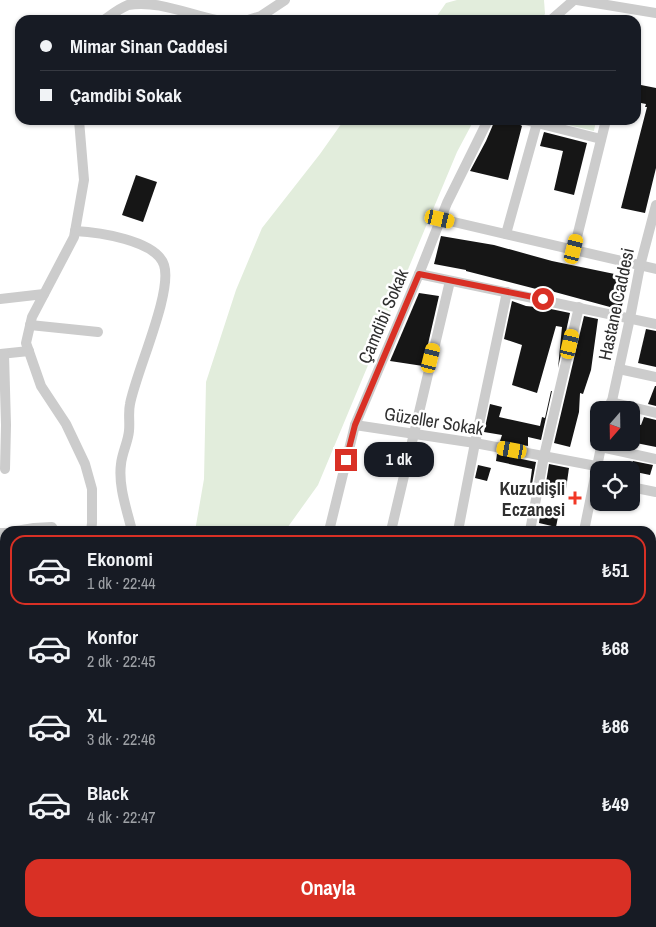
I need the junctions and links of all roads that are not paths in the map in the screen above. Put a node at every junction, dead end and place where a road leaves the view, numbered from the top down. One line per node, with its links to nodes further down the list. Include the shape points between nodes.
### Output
1 (285, 0): 6 (street)
2 (575, 0): 3 (street); 7 (street)
3 (656, 13)
4 (112, 15): 5 (street, via 127,5 151,1)
5 (201, 15)
6 (262, 15)
7 (557, 15)
8 (79, 125): 16 (street, via 84,180)
9 (486, 125): 15 (street, Çamdibi Sokak)
10 (535, 125): 17 (street)
11 (544, 125): 13 (street)
12 (605, 125): 13 (street)
13 (601, 139): 18 (street)
14 (656, 205): 19 (street, Hastane Caddesi)
15 (440, 219): 17 (street); 21 (street, Çamdibi Sokak)
16 (75, 231): 24 (street); 51 (street, via 100,232 137,244 156,253 164,264 166,278 161,304 129,405 129,432 121,464 120,482)
17 (506, 234): 18 (street)
18 (574, 249): 19 (street)
19 (640, 266): 20 (street); 27 (street, Hastane Caddesi)
20 (656, 269)
21 (419, 274): 22 (street); 38 (street, Çamdibi Sokak)
22 (450, 281): 23 (street); 39 (street)
23 (508, 292): 26 (street); 40 (street)
24 (44, 294): 25 (street); 29 (street)
25 (0, 298)
26 (579, 307): 27 (street); 43 (street)
27 (630, 318): 28 (street); 33 (street, Hastane Caddesi)
28 (656, 324)
29 (30, 325): 30 (street); 31 (street, via 26,343)
30 (98, 332)
31 (29, 351): 32 (street); 50 (street, via 41,386 66,424 86,464 92,489)
32 (2, 354): 41 (street)
33 (619, 369): 34 (street); 35 (street, Hastane Caddesi)
34 (656, 377)
35 (612, 401)
36 (640, 411): 37 (street)
37 (656, 413)
38 (355, 425): 39 (street, Güzeller Sokak); 52 (street, Çamdibi Sokak)
39 (413, 435): 40 (street, Güzeller Sokak); 53 (street)
40 (475, 443): 43 (street, Güzeller Sokak); 54 (street)
41 (3, 445): 46 (street)
42 (625, 451): 44 (street)
43 (544, 456): 45 (street, Güzeller Sokak); 55 (street)
44 (656, 459)
45 (590, 465)
46 (5, 469)
47 (640, 489): 48 (street)
48 (656, 492)
49 (590, 505): 56 (street)
50 (92, 526)
51 (131, 526)
52 (330, 526)
53 (392, 526)
54 (459, 526)
55 (531, 526)
56 (585, 526)

